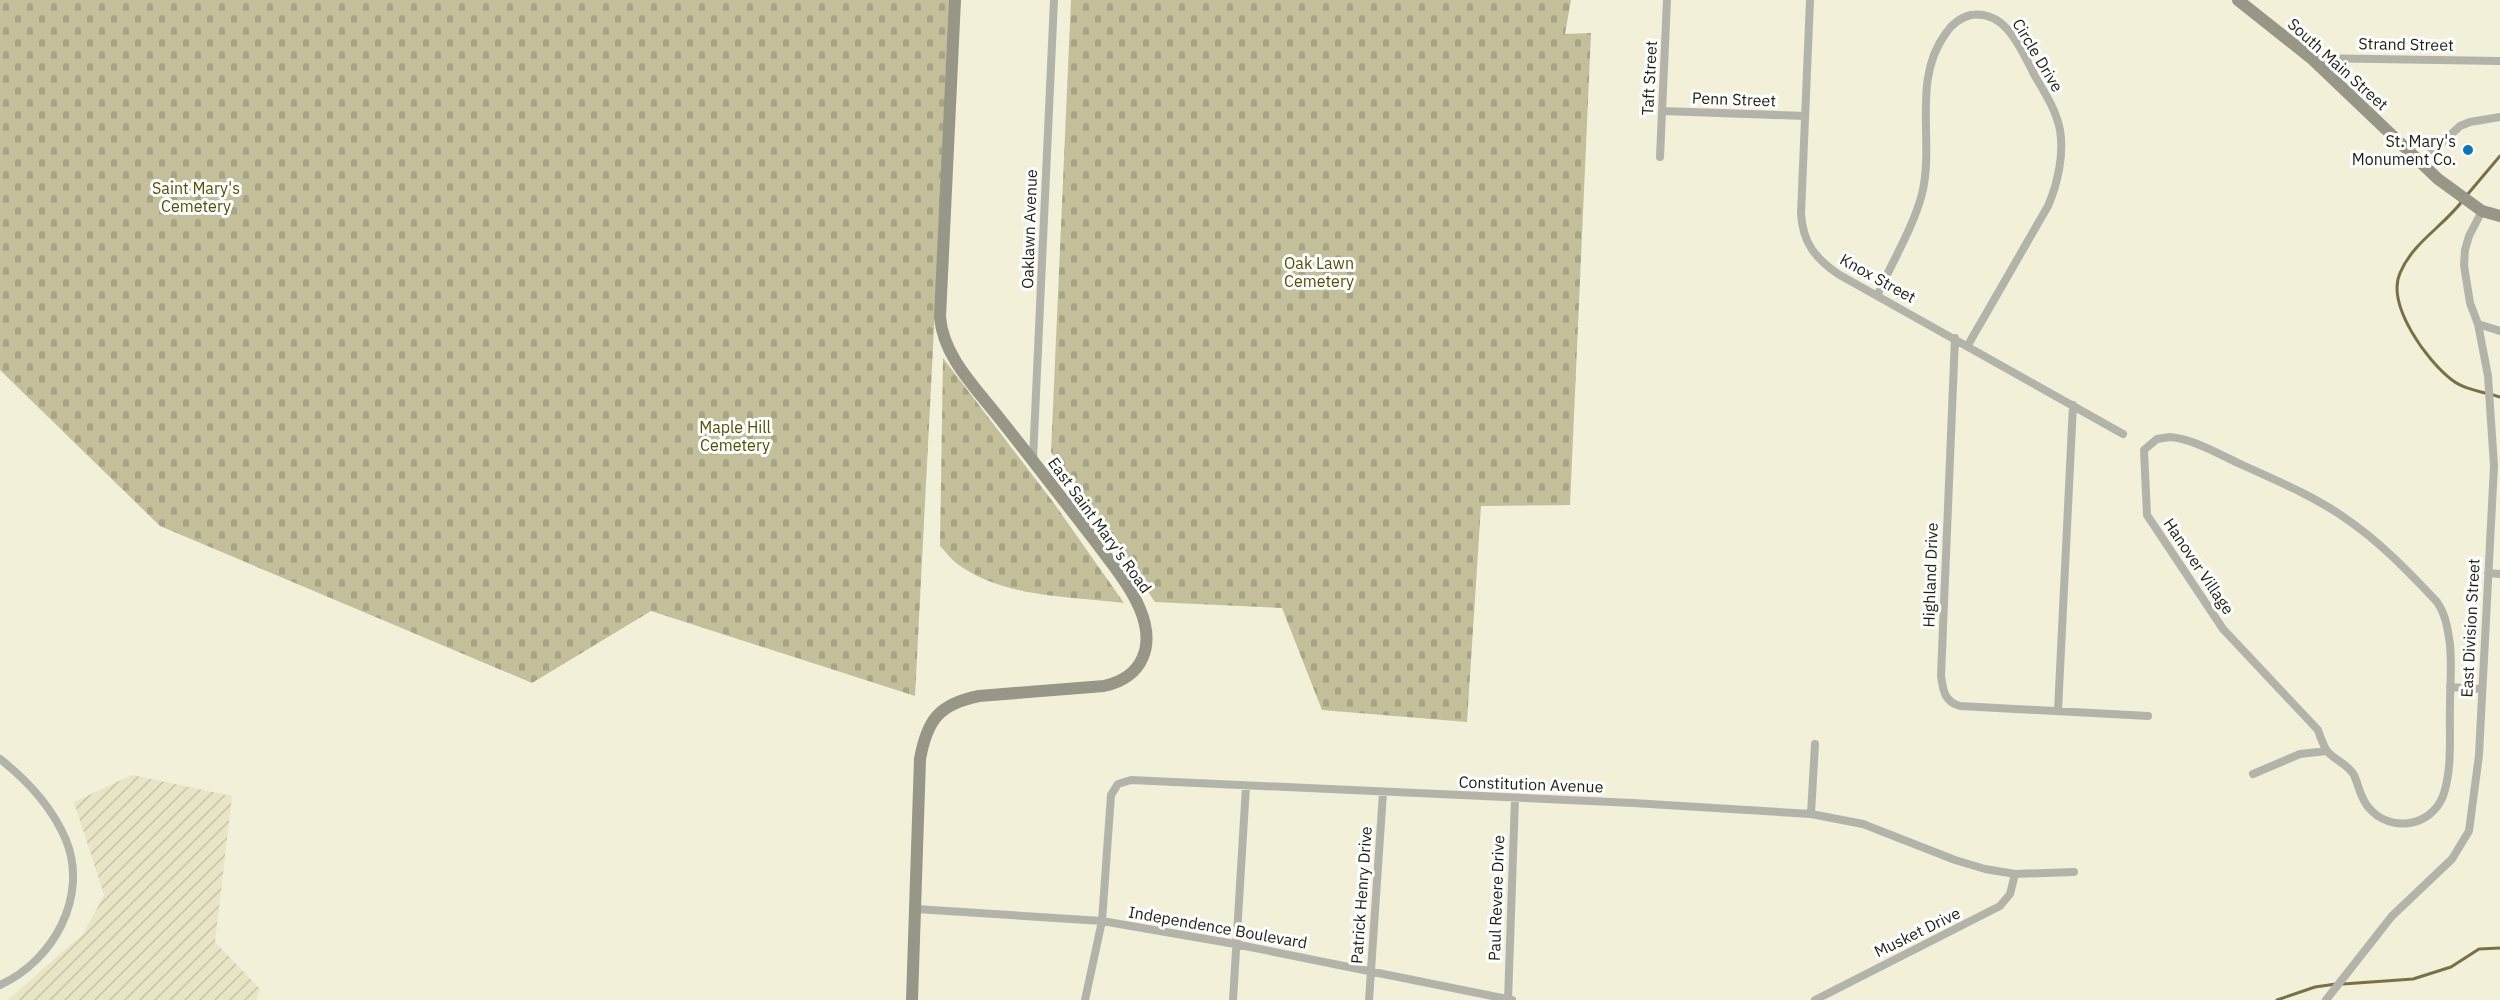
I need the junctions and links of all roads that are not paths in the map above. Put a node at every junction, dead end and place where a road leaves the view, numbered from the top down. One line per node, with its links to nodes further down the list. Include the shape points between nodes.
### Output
1 (955, 0): 22 (street, East Saint Mary's Road, via 941,329 952,355)
2 (1054, 0): 22 (street, Oaklawn Avenue)
3 (1667, 0): 8 (street, Taft Street)
4 (1810, 0): 9 (street, Knox Street)
5 (2238, 0): 6 (street, South Main Street)
6 (2311, 58): 7 (street, Strand Street); 12 (street, South Main Street)
7 (2500, 61)
8 (1662, 111): 9 (street, Penn Street); 11 (street, Taft Street)
9 (1805, 116): 15 (street, Knox Street, via 1801,214 1805,240 1823,263)
10 (2500, 117): 12 (street, via 2460,126)
11 (1660, 157)
12 (2421, 163): 13 (street, South Main Street)
13 (2482, 211): 14 (street, South Main Street); 16 (street, East Division Street, via 2469,236 2464,266)
14 (2500, 216)
15 (1878, 294): 18 (street, Knox Street); 19 (street, Circle Drive, via 1922,193 1928,72 1935,52 1946,33 1966,16 1980,14 1998,19 2018,44 2055,113 2061,158 2048,206)
16 (2478, 324): 17 (street); 23 (street, East Division Street, via 2488,376)
17 (2500, 331)
18 (1955, 338): 19 (street, Knox Street); 28 (street, Highland Drive, via 1943,689 1951,703 1960,706)
19 (1968, 345): 20 (street, Knox Street)
20 (2073, 405): 21 (street, Knox Street); 28 (street)
21 (2123, 434)
22 (1033, 459): 40 (street, East Saint Mary's Road, via 1118,572 1140,609 1147,635 1146,655 1120,682 979,696 955,703 934,716 920,759)
23 (2497, 466): 24 (street, East Division Street)
24 (2488, 573): 25 (street); 27 (street, East Division Street)
25 (2500, 574)
26 (2450, 687): 27 (street); 31 (street, Hanover Village, via 2449,765 2444,794 2438,806 2417,822 2390,823 2379,818 2361,796 2347,765); 31 (street, Hanover Village, via 2450,645 2443,611 2385,550 2345,517 2279,482 2181,438 2157,440 2144,450 2147,515 2223,629 2318,730)
27 (2482, 689): 51 (street, East Division Street, via 2479,755 2469,831 2452,859 2392,915)
28 (2058, 711): 29 (street, Highland Drive)
29 (2148, 716)
30 (1815, 744): 37 (street)
31 (2327, 750): 33 (street, via 2300,754)
32 (0, 759): 44 (street, via 32,787 50,811 67,842 72,880 68,910 55,938 35,962)
33 (2253, 774)
34 (1246, 786): 35 (street, Constitution Avenue); 41 (street, Constitution Avenue, via 1131,780 1118,784 1111,795); 42 (street)
35 (1383, 793): 36 (street, Constitution Avenue); 43 (street, Patrick Henry Drive)
36 (1515, 798): 37 (street, Constitution Avenue); 49 (street, Paul Revere Drive)
37 (1811, 814): 39 (street, Constitution Avenue, via 1863,824 1955,860)
38 (2074, 872): 39 (street, Constitution Avenue)
39 (2015, 874): 50 (street, Musket Drive, via 2010,894 2000,906)
40 (916, 909): 41 (street, Independence Boulevard); 45 (street, East Saint Mary's Road)
41 (1102, 921): 42 (street, Independence Boulevard); 46 (street)
42 (1235, 944): 43 (street, Independence Boulevard); 47 (street)
43 (1370, 971): 48 (street, Patrick Henry Drive); 49 (street, Independence Boulevard)
44 (0, 984)
45 (912, 1000)
46 (1085, 1000)
47 (1233, 1000)
48 (1369, 1000)
49 (1509, 1000)
50 (1815, 1000)
51 (2327, 1000)

